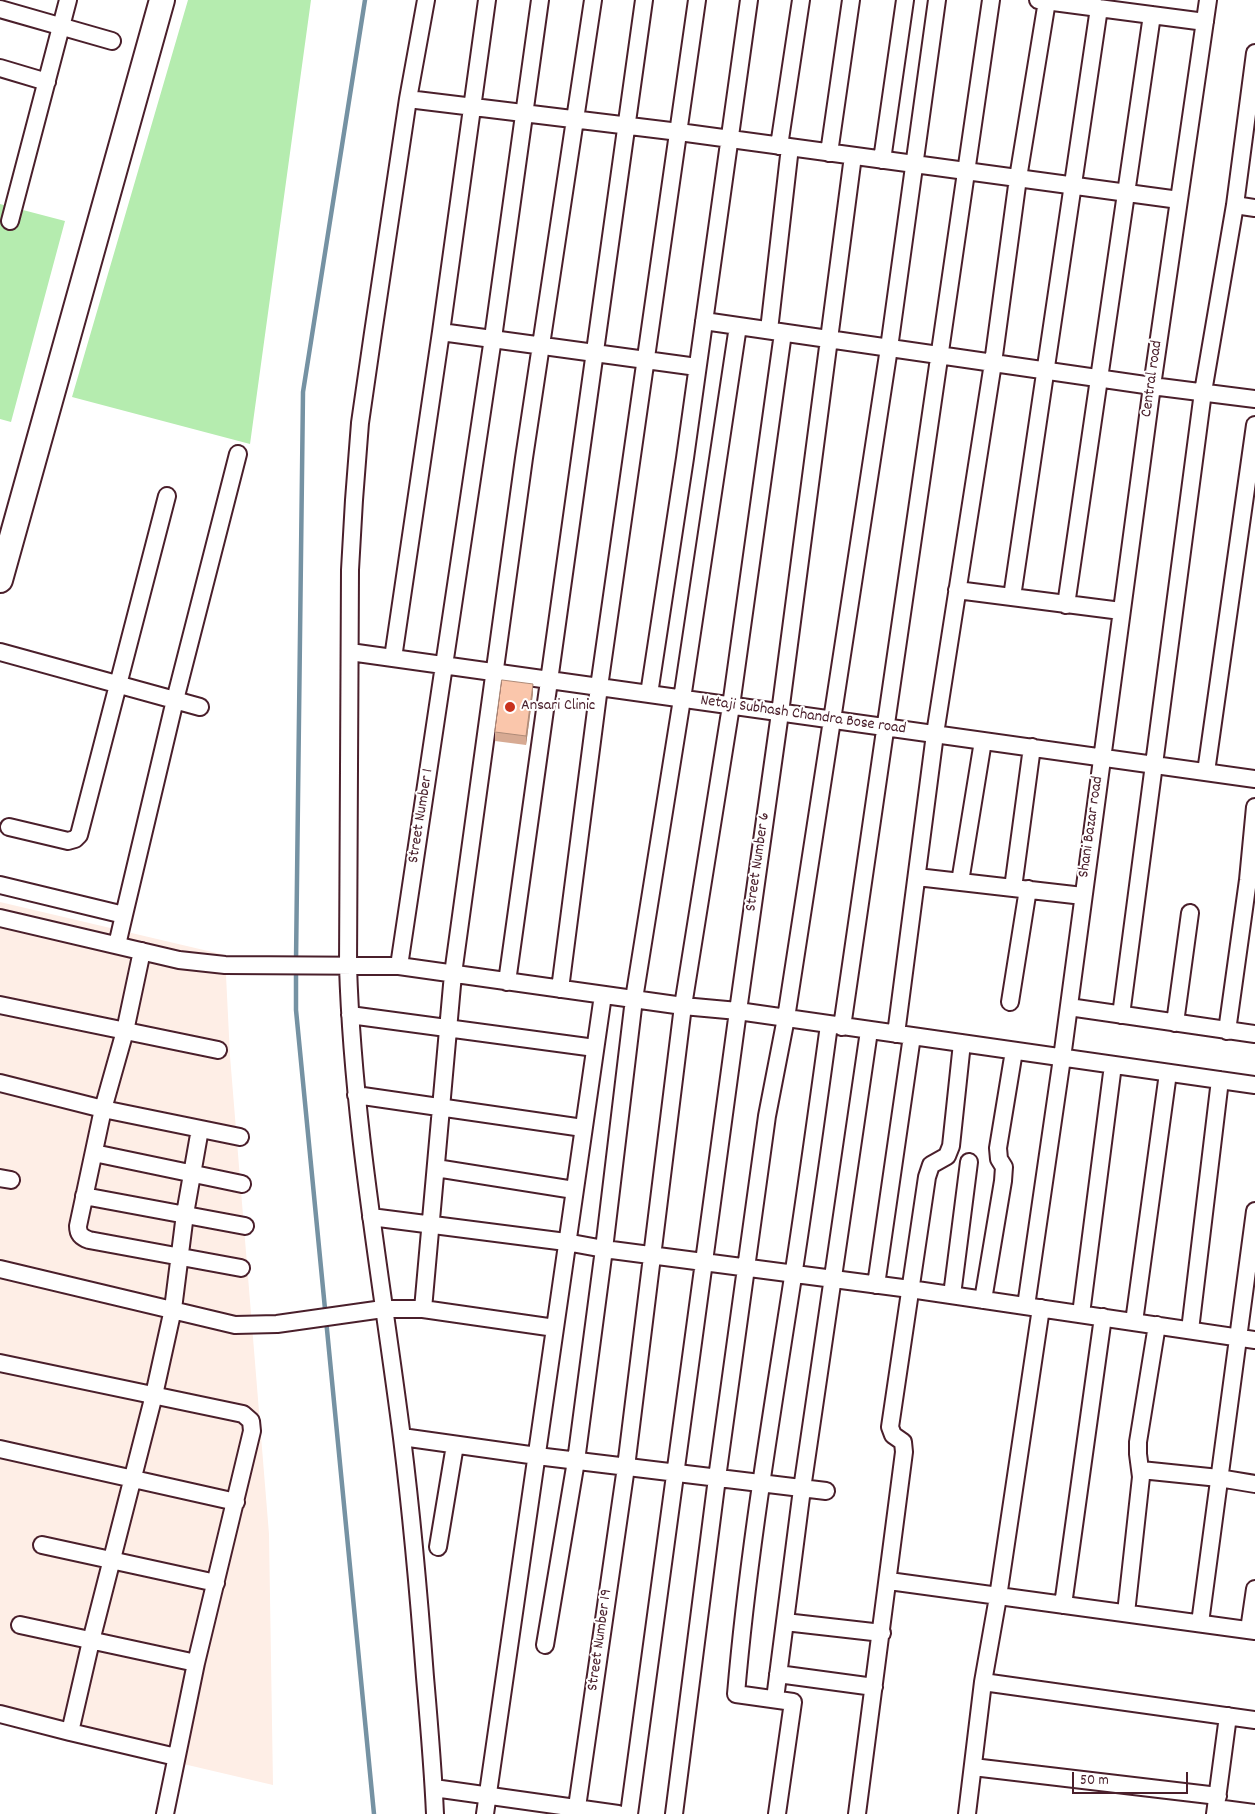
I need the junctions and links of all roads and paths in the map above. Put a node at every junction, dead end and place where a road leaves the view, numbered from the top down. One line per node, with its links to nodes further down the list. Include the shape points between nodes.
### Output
1 (68, 0): 21 (street)
2 (162, 0): 67 (street)
3 (426, 0): 26 (street)
4 (487, 0): 27 (street)
5 (540, 0): 28 (street, Street Number 1)
6 (593, 0): 29 (street)
7 (644, 0): 30 (street)
8 (697, 0): 31 (street)
9 (749, 0): 32 (street)
10 (800, 0): 33 (street, Street Number 19)
11 (851, 0): 34 (street)
12 (905, 0): 36 (street)
13 (936, 0): 37 (street)
14 (991, 0): 38 (street)
15 (1208, 0): 20 (street, Central road)
16 (1042, 1): 17 (street); 39 (street)
17 (1099, 8): 19 (street); 40 (street)
18 (0, 9): 21 (street)
19 (1152, 15): 20 (street); 41 (street)
20 (1204, 22): 42 (street, Central road)
21 (61, 26): 22 (street); 25 (street)
22 (112, 41)
23 (1255, 53): 43 (street)
24 (0, 68): 25 (street)
25 (47, 82): 45 (street)
26 (408, 99): 27 (street); 73 (street, via 360,423 350,570)
27 (472, 106): 28 (street); 49 (street)
28 (526, 114): 29 (street); 50 (street, Street Number 1)
29 (576, 120): 30 (street); 52 (street)
30 (628, 126): 31 (street); 54 (street)
31 (679, 132): 32 (street); 56 (street)
32 (729, 139): 33 (street); 46 (street)
33 (784, 147): 34 (street); 48 (street, Street Number 19)
34 (829, 153): 35 (street)
35 (853, 156): 36 (street); 51 (street, Street Number 6)
36 (882, 160): 37 (street)
37 (914, 164): 38 (street); 53 (street)
38 (967, 171): 39 (street); 55 (street)
39 (1018, 178): 40 (street); 57 (street)
40 (1074, 186): 41 (street); 59 (street)
41 (1126, 193): 42 (street); 60 (street)
42 (1179, 200): 61 (street, Central road)
43 (1235, 205): 44 (street); 62 (street)
44 (1255, 208)
45 (10, 221)
46 (704, 321): 47 (street); 58 (street)
47 (738, 326): 48 (street); 81 (street)
48 (776, 331): 51 (street); 83 (street, Street Number 19)
49 (441, 332): 50 (street); 74 (street)
50 (493, 338): 52 (street); 75 (street, Street Number 1)
51 (830, 339): 53 (street); 85 (street, Street Number 6)
52 (542, 345): 54 (street); 76 (street)
53 (888, 348): 55 (street); 86 (street)
54 (595, 352): 56 (street); 77 (street)
55 (938, 355): 57 (street); 87 (street)
56 (646, 360): 58 (street); 79 (street)
57 (993, 363): 59 (street); 68 (street)
58 (698, 367): 80 (street)
59 (1044, 370): 60 (street); 69 (street)
60 (1098, 378): 61 (street); 70 (street)
61 (1152, 386): 62 (street); 71 (street, Central road)
62 (1203, 392): 63 (street); 92 (street)
63 (1255, 399)
64 (1255, 425): 93 (street)
65 (238, 454): 82 (street)
66 (167, 496): 78 (street)
67 (0, 580)
68 (957, 590): 69 (street); 88 (street)
69 (1012, 597): 70 (street)
70 (1066, 605): 71 (street)
71 (1121, 611): 91 (street, Central road)
72 (0, 652): 78 (street)
73 (350, 652): 74 (street, Netaji Subhash Chandra Bose road); 107 (street)
74 (393, 658): 75 (street, Netaji Subhash Chandra Bose road)
75 (444, 666): 76 (street, Netaji Subhash Chandra Bose road); 108 (street, Street Number 1)
76 (496, 673): 77 (street, Netaji Subhash Chandra Bose road); 109 (street)
77 (549, 680): 79 (street, Netaji Subhash Chandra Bose road); 110 (street)
78 (118, 684): 82 (street); 96 (street, via 79,835 68,841)
79 (599, 687): 80 (street, Netaji Subhash Chandra Bose road); 111 (street)
80 (649, 694): 81 (street, Netaji Subhash Chandra Bose road)
81 (682, 699): 83 (street, Netaji Subhash Chandra Bose road); 113 (street)
82 (175, 700): 84 (street); 103 (street)
83 (731, 706): 85 (street, Netaji Subhash Chandra Bose road); 116 (street, Street Number 19)
84 (200, 707)
85 (780, 713): 86 (street, Netaji Subhash Chandra Bose road); 118 (street, Street Number 6)
86 (832, 720): 87 (street, Netaji Subhash Chandra Bose road); 121 (street)
87 (886, 727): 88 (street, Netaji Subhash Chandra Bose road); 123 (street)
88 (935, 734): 89 (street, Netaji Subhash Chandra Bose road); 97 (street)
89 (983, 741): 90 (street, Netaji Subhash Chandra Bose road); 98 (street)
90 (1032, 747): 91 (street, Netaji Subhash Chandra Bose road); 100 (street)
91 (1101, 758): 92 (street, Netaji Subhash Chandra Bose road); 101 (street, Shani Bazar road)
92 (1154, 765): 93 (street, Netaji Subhash Chandra Bose road); 120 (street)
93 (1206, 772): 94 (street, Netaji Subhash Chandra Bose road)
94 (1255, 779)
95 (1255, 807): 126 (street)
96 (9, 828)
97 (917, 876): 98 (street); 128 (street)
98 (960, 882): 100 (street)
99 (0, 884): 103 (street)
100 (1020, 888): 101 (street); 114 (street)
101 (1083, 896): 117 (street, Shani Bazar road)
102 (1190, 913): 122 (street)
103 (124, 915): 105 (street)
104 (0, 918): 105 (street)
105 (118, 945): 106 (street)
106 (142, 951): 107 (street, via 178,960 225,965); 127 (street)
107 (348, 966): 108 (street); 119 (street)
108 (399, 966): 109 (street)
109 (453, 974): 110 (street); 124 (street)
110 (507, 982): 111 (street)
111 (560, 989): 112 (street)
112 (603, 995): 113 (street); 132 (street)
113 (634, 999): 116 (street); 160 (street)
114 (1010, 1002)
115 (0, 1005): 127 (street)
116 (683, 1006): 118 (street); 161 (street, Street Number 19)
117 (1069, 1007): 120 (street); 135 (street, Shani Bazar road)
118 (738, 1011): 121 (street); 163 (street, Street Number 6)
119 (350, 1015): 124 (street); 141 (street)
120 (1121, 1015): 122 (street)
121 (786, 1018): 123 (street); 165 (street, via 767,1116)
122 (1175, 1023): 126 (street)
123 (836, 1026): 125 (street); 167 (street)
124 (449, 1028): 132 (street); 142 (street)
125 (869, 1030): 128 (street); 168 (street)
126 (1227, 1030): 129 (street)
127 (125, 1031): 133 (street); 143 (street)
128 (896, 1034): 130 (street)
129 (1255, 1034)
130 (912, 1036): 131 (street); 169 (street)
131 (962, 1043): 134 (street); 170 (street, via 951,1146 946,1156 931,1166 927,1177)
132 (595, 1048): 144 (street)
133 (218, 1050)
134 (1014, 1051): 135 (street); 172 (street, via 998,1148 1004,1167 1003,1181)
135 (1062, 1058): 136 (street); 173 (street, Shani Bazar road)
136 (1113, 1065): 137 (street); 177 (street)
137 (1168, 1073): 138 (street); 179 (street)
138 (1220, 1080): 140 (street); 182 (street)
139 (0, 1083): 143 (street)
140 (1255, 1085)
141 (356, 1095): 142 (street); 156 (street)
142 (442, 1107): 144 (street); 149 (street)
143 (103, 1108): 145 (street); 147 (street)
144 (583, 1128): 152 (street)
145 (200, 1129): 146 (street); 150 (street)
146 (240, 1137)
147 (94, 1153): 150 (street); 153 (street)
148 (969, 1162): 171 (street)
149 (436, 1168): 152 (street); 157 (street)
150 (191, 1172): 151 (street); 155 (street)
151 (242, 1184)
152 (574, 1190): 159 (street)
153 (84, 1196): 155 (street); 162 (street, via 78,1226 82,1237)
154 (1255, 1211): 183 (street)
155 (185, 1214): 158 (street); 162 (street)
156 (371, 1217): 157 (street); 176 (street)
157 (431, 1224): 159 (street); 174 (street)
158 (245, 1226)
159 (566, 1242): 160 (street); 181 (street)
160 (604, 1249): 161 (street); 191 (street)
161 (652, 1254): 163 (street); 192 (street, Street Number 19)
162 (180, 1257): 164 (street); 175 (street)
163 (705, 1262): 165 (street); 194 (street, Street Number 6)
164 (241, 1268)
165 (747, 1268): 167 (street); 195 (street)
166 (0, 1269): 175 (street)
167 (794, 1274): 168 (street); 198 (street)
168 (832, 1279): 169 (street); 200 (street)
169 (876, 1285): 170 (street)
170 (910, 1289): 171 (street); 206 (street, via 890,1427 892,1435 903,1442 904,1452)
171 (952, 1295): 172 (street)
172 (983, 1300): 173 (street)
173 (1034, 1307): 177 (street); 209 (street, Shani Bazar road)
174 (423, 1309): 176 (street); 181 (street)
175 (173, 1310): 176 (street, via 234,1325 277,1324); 186 (street)
176 (377, 1310): 187 (street)
177 (1081, 1314): 178 (street)
178 (1103, 1317): 179 (street); 210 (street)
179 (1134, 1322): 180 (street)
180 (1157, 1325): 182 (street); 193 (street, via 1138,1442)
181 (554, 1328): 190 (street)
182 (1190, 1330): 183 (street)
183 (1238, 1337): 184 (street); 196 (street)
184 (1255, 1340)
185 (0, 1362): 186 (street)
186 (154, 1395): 197 (street); 202 (street, via 244,1414 251,1421 252,1431)
187 (402, 1437): 188 (street); 230 (street, via 417,1571)
188 (454, 1445): 190 (street); 204 (street)
189 (0, 1449): 197 (street)
190 (537, 1456): 191 (street); 231 (street)
191 (576, 1461): 192 (street); 218 (street)
192 (626, 1467): 194 (street); 233 (street, Street Number 19)
193 (1141, 1470): 196 (street); 211 (street)
194 (676, 1473): 195 (street); 239 (street, Street Number 6)
195 (717, 1478): 198 (street); 240 (street)
196 (1219, 1478): 199 (street); 213 (street)
197 (133, 1480): 202 (street); 205 (street)
198 (761, 1484): 200 (street); 223 (street, via 736,1694)
199 (1255, 1484)
200 (802, 1488): 201 (street); 212 (street)
201 (826, 1491)
202 (236, 1502): 207 (street)
203 (42, 1545): 205 (street)
204 (438, 1547)
205 (112, 1562): 207 (street); 217 (street)
206 (889, 1581): 209 (street); 216 (street)
207 (216, 1583): 219 (street)
208 (1255, 1589): 215 (street)
209 (998, 1597): 210 (street); 221 (street, Shani Bazar road)
210 (1063, 1605): 211 (street)
211 (1126, 1614): 213 (street)
212 (785, 1622): 216 (street); 220 (street)
213 (1200, 1623): 215 (street)
214 (20, 1625): 217 (street)
215 (1252, 1631)
216 (882, 1633): 222 (street)
217 (91, 1641): 219 (street); 227 (street)
218 (545, 1645)
219 (196, 1663): 228 (street)
220 (778, 1674): 222 (street); 223 (street)
221 (983, 1682): 225 (street); 229 (street, Shani Bazar road)
222 (874, 1687): 242 (street)
223 (775, 1699): 241 (street, via 793,1702)
224 (0, 1714): 227 (street)
225 (1228, 1716): 226 (street); 232 (street)
226 (1255, 1720)
227 (70, 1732): 228 (street)
228 (176, 1756): 235 (street)
229 (973, 1767): 232 (street); 243 (street, Shani Bazar road)
230 (434, 1788): 231 (street); 236 (street)
231 (488, 1796): 233 (street); 237 (street)
232 (1216, 1806): 234 (street)
233 (576, 1811): 238 (street)
234 (1255, 1813)
235 (165, 1814)
236 (435, 1814)
237 (485, 1814)
238 (618, 1814)
239 (629, 1814)
240 (674, 1814)
241 (777, 1814)
242 (857, 1814)
243 (967, 1814)

